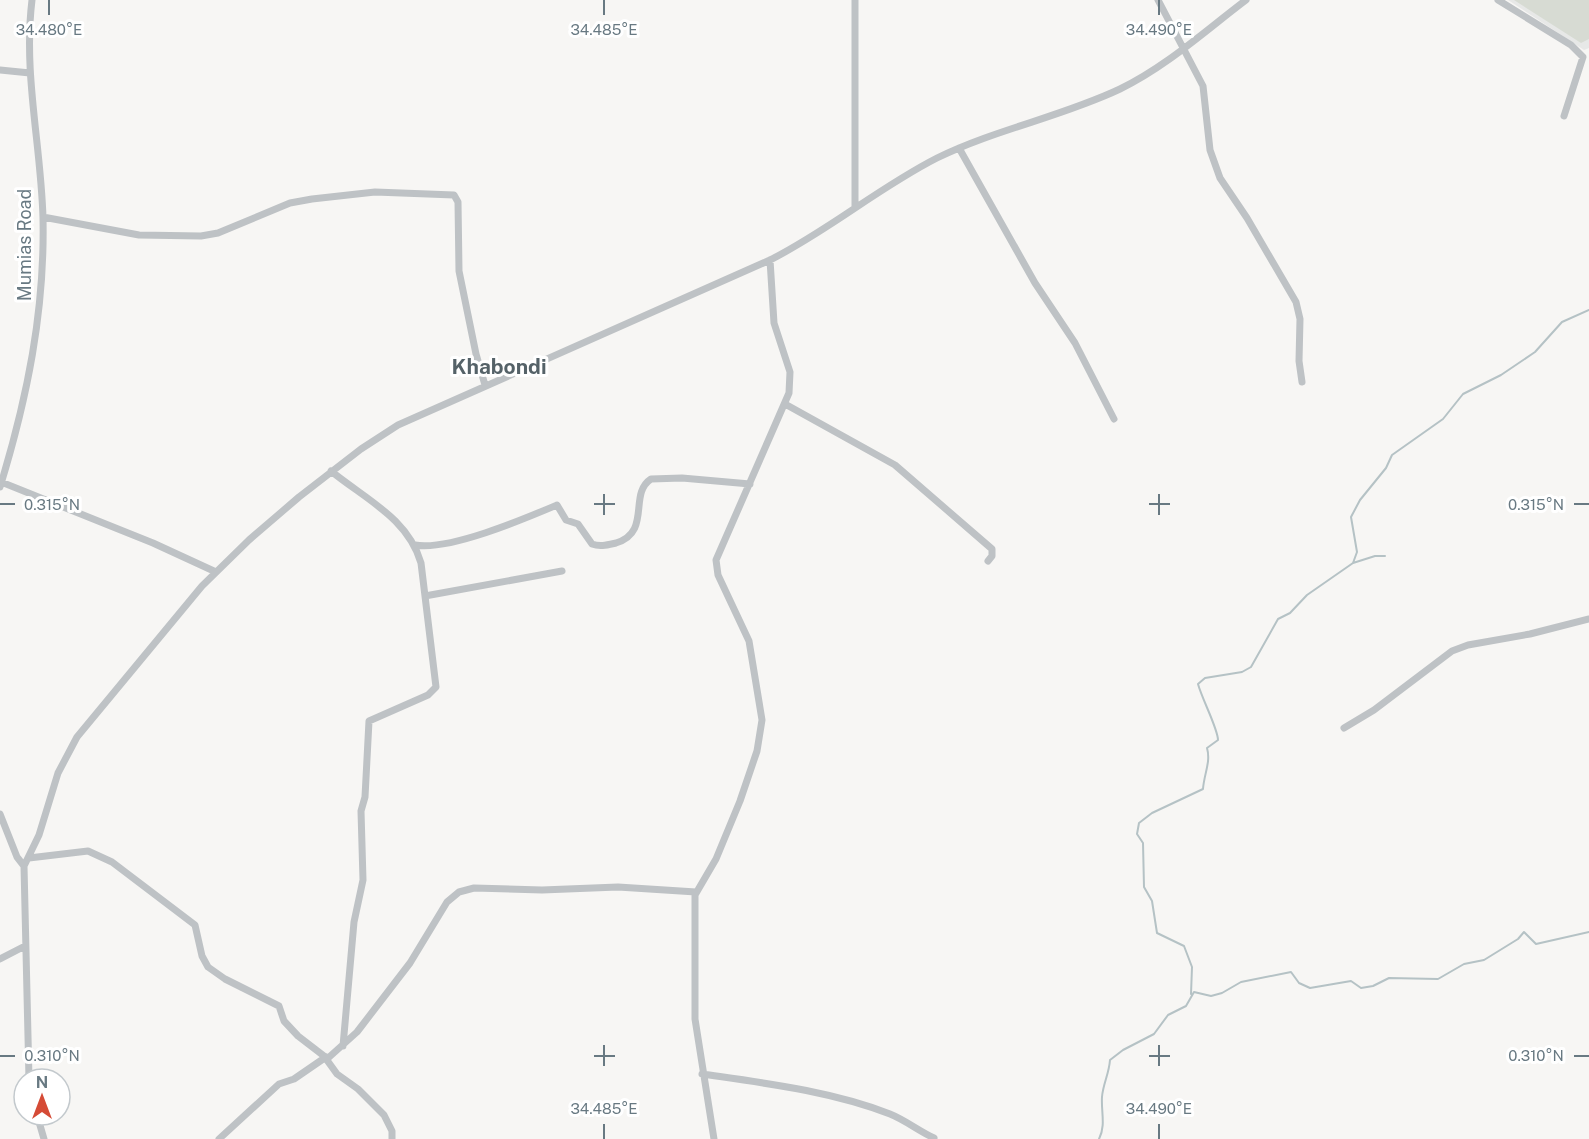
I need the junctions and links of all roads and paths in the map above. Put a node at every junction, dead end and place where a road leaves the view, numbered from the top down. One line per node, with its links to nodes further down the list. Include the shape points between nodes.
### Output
1 (32, 0): 9 (street, Mumias Road, via 28,25)
2 (855, 0): 12 (street)
3 (1158, 0): 7 (street)
4 (1246, 0): 6 (street)
5 (1498, 0): 10 (street, via 1582,55)
6 (1235, 4): 7 (street)
7 (1184, 48): 11 (street, via 1119,90); 15 (street, via 1203,86 1208,140 1220,178 1296,302)
8 (0, 70): 9 (street)
9 (30, 73): 13 (street, Mumias Road)
10 (1564, 116)
11 (959, 148): 12 (street); 18 (street, via 1035,283 1075,343)
12 (855, 206): 14 (street)
13 (43, 217): 16 (street, via 139,235 201,236 218,233 290,203 312,199 375,192 454,195 458,202 458,257 464,298); 21 (street, Mumias Road, via 41,294 31,370)
14 (770, 260): 16 (street); 17 (street, via 776,333 791,376)
15 (1302, 382)
16 (485, 385): 19 (street, via 398,425)
17 (785, 404): 20 (street); 23 (street, via 904,472 992,549)
18 (1114, 419)
19 (331, 471): 22 (street, via 389,514); 25 (street)
20 (750, 484): 22 (street, via 682,478 651,480 644,485 632,534 600,546 592,544 578,524 566,520 557,505 444,544); 32 (street, via 726,531 716,565 749,641 762,727 733,819)
21 (1, 485): 25 (street, via 153,543)
22 (415, 545): 26 (street)
23 (988, 561)
24 (562, 571): 26 (street)
25 (216, 572): 30 (street, via 77,737 58,773)
26 (425, 596): 35 (street, via 436,689 369,721 361,811 363,880 354,922)
27 (1589, 619): 28 (street, via 1452,651)
28 (1344, 728)
29 (0, 814): 31 (street)
30 (29, 858): 31 (street); 36 (street, via 88,851 112,862 195,925 208,967 279,1006 284,1021)
31 (24, 866): 33 (street)
32 (696, 892): 35 (street, via 626,887 474,888 459,892 447,902 410,963); 38 (street, via 694,1019)
33 (25, 946): 34 (street); 37 (street)
34 (0, 959)
35 (344, 1046): 36 (street)
36 (327, 1058): 40 (street, via 279,1084); 41 (street, via 337,1074 384,1115)
37 (29, 1067)
38 (702, 1074): 39 (street, via 859,1103 899,1118); 42 (street)
39 (934, 1138)
40 (219, 1139)
41 (392, 1139)
42 (714, 1139)

